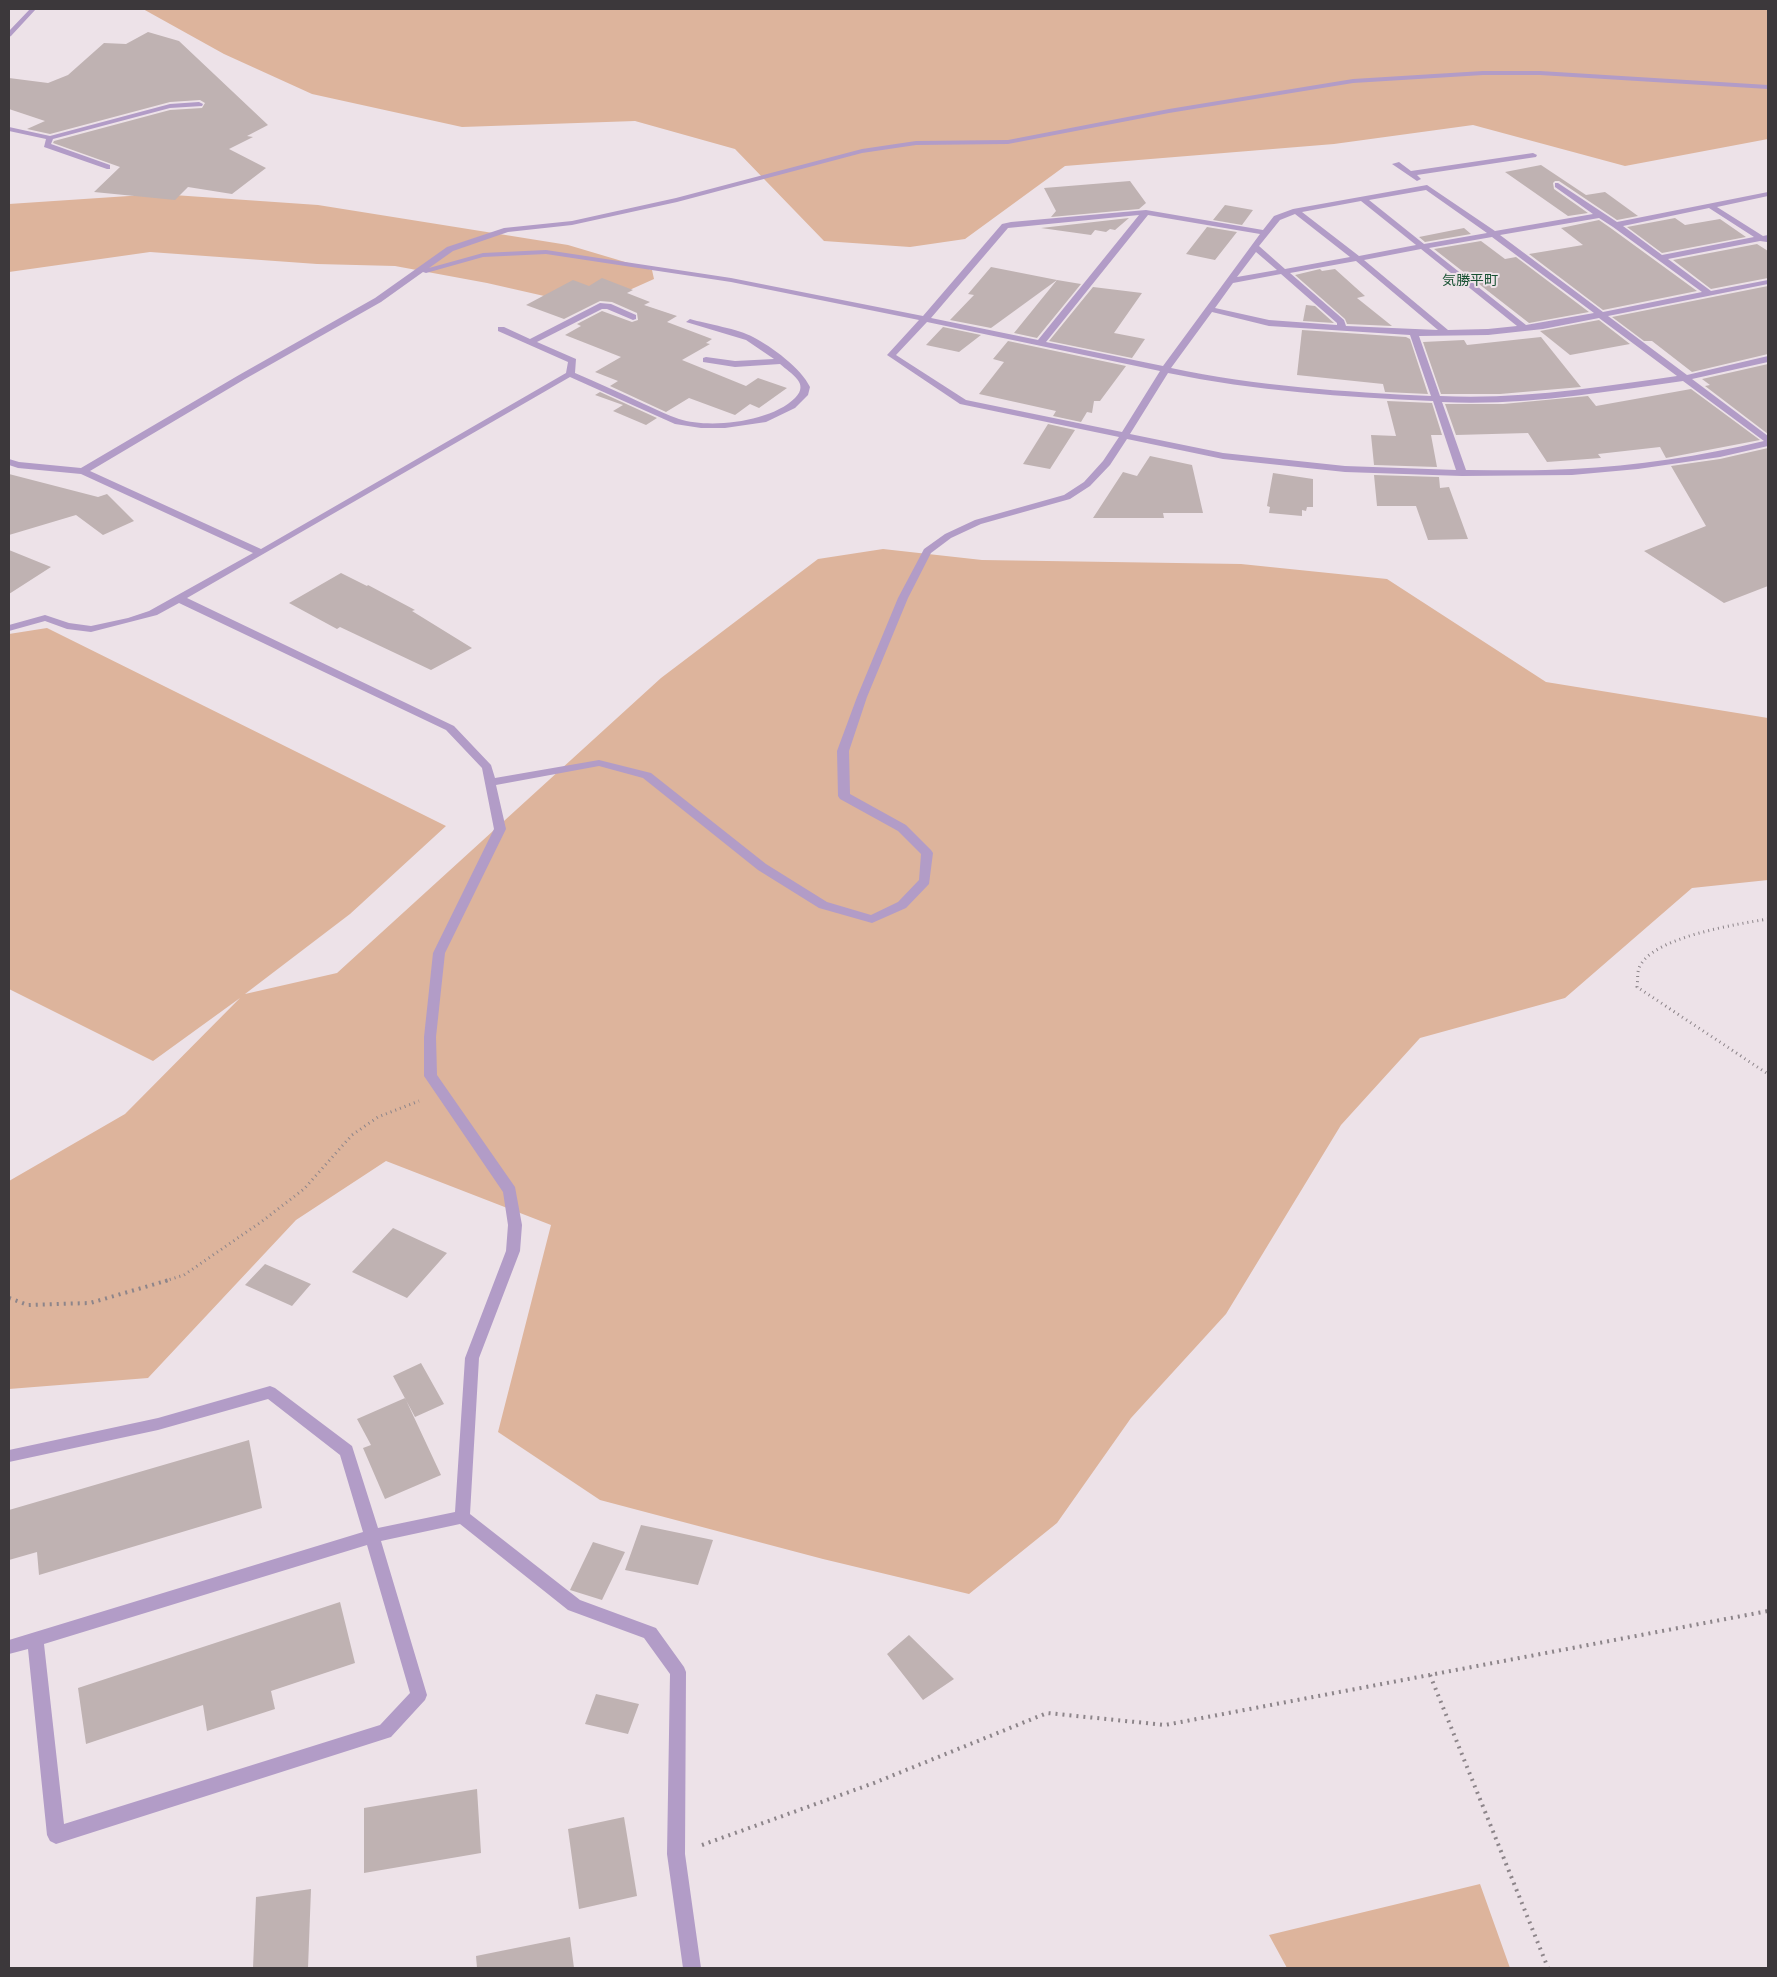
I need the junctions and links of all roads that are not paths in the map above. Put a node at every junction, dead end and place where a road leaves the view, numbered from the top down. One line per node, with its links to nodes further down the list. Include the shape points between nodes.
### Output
1 (34, 9): 2 (street)
2 (9, 35)
3 (1768, 86): 28 (street, via 1540,73 1353,81 1008,142 916,143 862,151 677,200 572,223 507,230 450,249)
4 (199, 104): 6 (street, via 170,106)
5 (9, 129): 6 (street)
6 (50, 138): 9 (street, via 47,145)
7 (1533, 155): 10 (street)
8 (1396, 164): 10 (street)
9 (107, 166)
10 (1410, 174): 12 (street)
11 (1558, 185): 18 (street)
12 (1427, 187): 14 (street); 21 (street)
13 (1768, 194): 15 (street)
14 (1362, 198): 16 (street); 24 (street)
15 (1711, 206): 19 (street); 22 (street)
16 (1296, 211): 20 (street, via 1277,218); 26 (street)
17 (1146, 212): 20 (street); 35 (street, via 1005,226); 43 (street)
18 (1600, 215): 19 (street); 21 (street)
19 (1616, 225): 25 (street)
20 (1264, 233): 23 (street)
21 (1495, 235): 24 (street); 33 (street)
22 (1766, 240): 25 (street)
23 (1255, 247): 27 (street); 29 (street)
24 (1423, 247): 26 (street); 38 (street)
25 (1661, 258): 31 (street)
26 (1358, 259): 27 (street); 40 (street)
27 (1283, 272): 29 (street); 37 (street, via 1341,322)
28 (418, 273): 35 (street, via 483,255 546,252 732,280); 54 (street, via 378,300)
29 (1230, 281): 32 (street)
30 (1768, 282): 31 (street)
31 (1710, 294): 33 (street)
32 (1209, 309): 37 (street, via 1269,323); 47 (street)
33 (1601, 316): 38 (street); 49 (street)
34 (633, 317): 42 (street, via 608,306 600,306)
35 (926, 318): 43 (street); 51 (street, via 891,355 963,402)
36 (690, 322): 46 (street, via 749,338)
37 (1342, 328): 41 (street)
38 (1524, 328): 40 (street)
39 (501, 329): 42 (street)
40 (1445, 332): 41 (street)
41 (1414, 333): 50 (street)
42 (530, 342): 48 (street, via 573,361)
43 (1040, 343): 47 (street)
44 (1768, 359): 49 (street)
45 (706, 360): 46 (street, via 746,365)
46 (782, 361): 48 (street, via 806,387 799,400 763,420 726,425 678,422)
47 (1165, 370): 50 (street, via 1338,394); 51 (street)
48 (570, 374): 56 (street)
49 (1684, 378): 50 (street, via 1559,395); 52 (street)
50 (1436, 399): 55 (street)
51 (1124, 436): 55 (street, via 1242,458 1345,469); 59 (street, via 1107,463 1078,491 978,522 948,536 927,551 906,590 862,697 844,751 844,796 902,828 927,853 924,881 902,905 872,919 823,905 762,866 647,775 599,763)
52 (1768, 442): 55 (street, via 1720,454 1638,466 1572,472)
53 (9, 462): 54 (street)
54 (83, 471): 56 (street)
55 (1462, 473)
56 (261, 553): 57 (street)
57 (180, 598): 58 (street, via 153,612 102,627 78,628 45,618); 59 (street, via 450,728 487,767)
58 (9, 628)
59 (490, 783): 61 (street, via 500,829 438,953 430,1037 431,1076 510,1191 515,1225 513,1251 472,1358)
60 (9, 1456): 62 (street, via 158,1424 270,1392 347,1451)
61 (462, 1517): 62 (street); 65 (street, via 574,1605 650,1633 678,1672 676,1854)
62 (372, 1536): 63 (street); 63 (street, via 419,1695 385,1731 56,1835)
63 (35, 1639): 64 (street)
64 (9, 1647)
65 (692, 1968)

